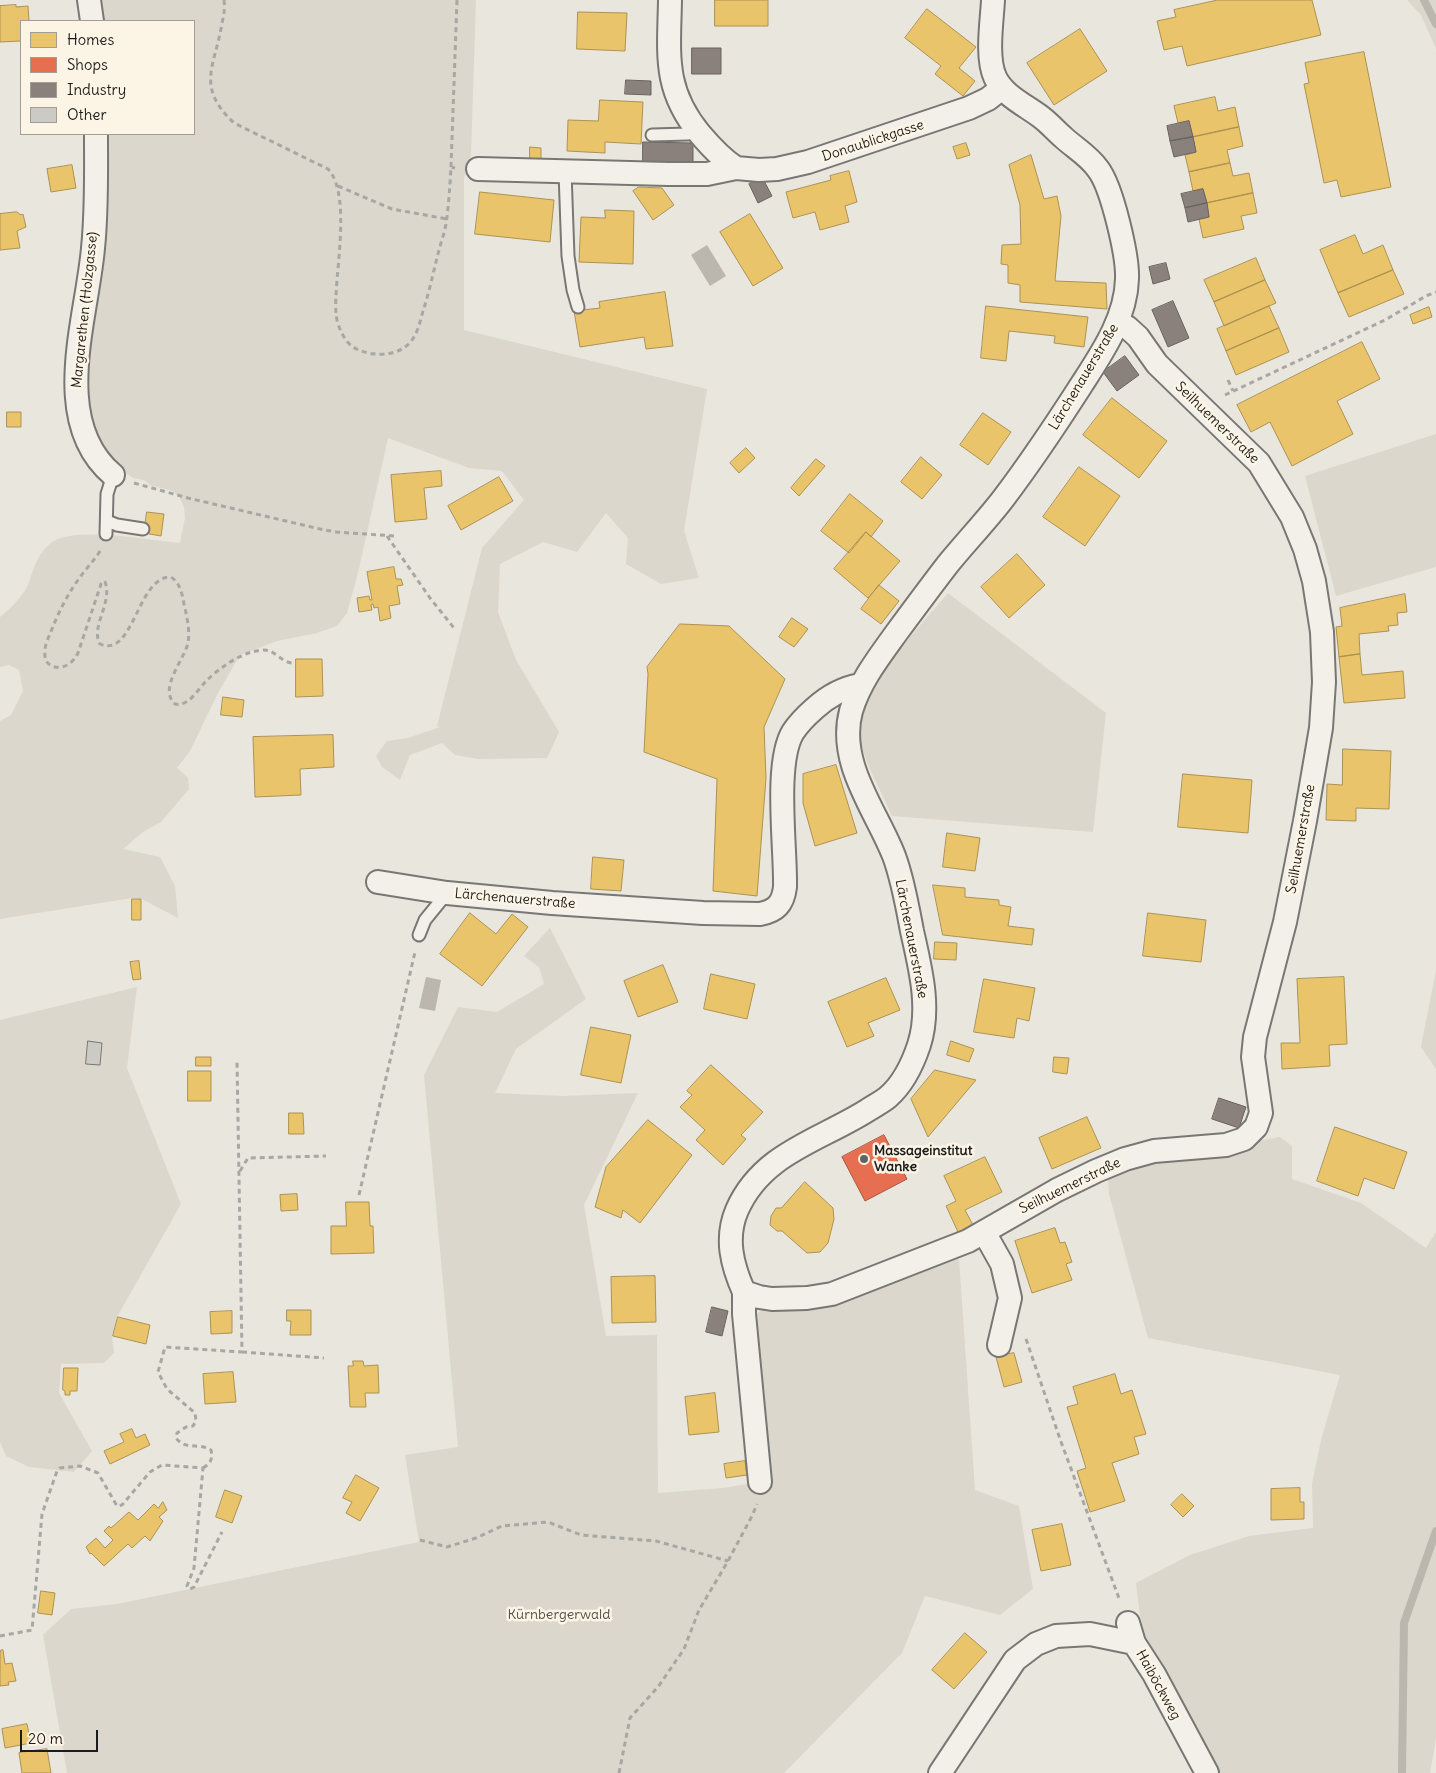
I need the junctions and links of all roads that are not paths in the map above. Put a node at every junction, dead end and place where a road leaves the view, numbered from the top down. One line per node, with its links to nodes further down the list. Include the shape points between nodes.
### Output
1 (89, 0): 4 (street)
2 (670, 0): 6 (street, via 671,79 679,104)
3 (993, 0): 5 (street, Lärchenauerstraße, via 990,56 994,75)
4 (92, 20)
5 (1002, 88): 9 (street, Donaublickgasse, via 969,108 808,162 777,169); 13 (street, Lärchenauerstraße, via 1091,161 1106,183 1127,262 1127,288)
6 (696, 129): 8 (lane, via 688,134); 9 (street)
7 (96, 135): 14 (street, Margarethen (Holzgasse), via 93,247 75,390 87,439 97,458)
8 (652, 135)
9 (736, 168): 11 (street, Donaublickgasse, via 707,174)
10 (478, 169): 11 (street, Donaublickgasse)
11 (565, 172): 12 (lane, via 568,256)
12 (578, 307)
13 (1118, 322): 18 (street, Lärchenauerstraße, via 1093,368 1040,448 943,571); 22 (street, Seilhuemerstraße, via 1138,337 1157,364 1260,463 1292,517 1314,581 1322,632 1324,682 1321,728 1285,922 1255,1037 1253,1056 1261,1113 1256,1128 1244,1139 1226,1145 1154,1152 1125,1159 1057,1190)
14 (113, 475): 15 (lane, via 107,494)
15 (107, 521): 16 (lane); 17 (lane)
16 (143, 529)
17 (106, 534)
18 (860, 685): 20 (street, Lärchenauerstraße, via 821,703 792,733 784,761 785,892 775,910 760,914 703,913); 23 (street, Lärchenauerstraße, via 848,729 850,755 895,858 906,896 922,979 925,1013 920,1042 908,1072 888,1096 764,1169 742,1198 732,1222 730,1239 732,1259)
19 (378, 882): 20 (street, Lärchenauerstraße)
20 (448, 893): 21 (lane, via 425,920)
21 (419, 935)
22 (984, 1232): 23 (street, Seilhuemerstraße, via 949,1249 832,1294 772,1299); 24 (street, via 1002,1264 1009,1291 1009,1308)
23 (744, 1292): 25 (street)
24 (999, 1345)
25 (760, 1482)
26 (940, 1773): 27 (street, Haiböckweg, via 1015,1660 1036,1644 1056,1636 1131,1633)
27 (1207, 1773)

